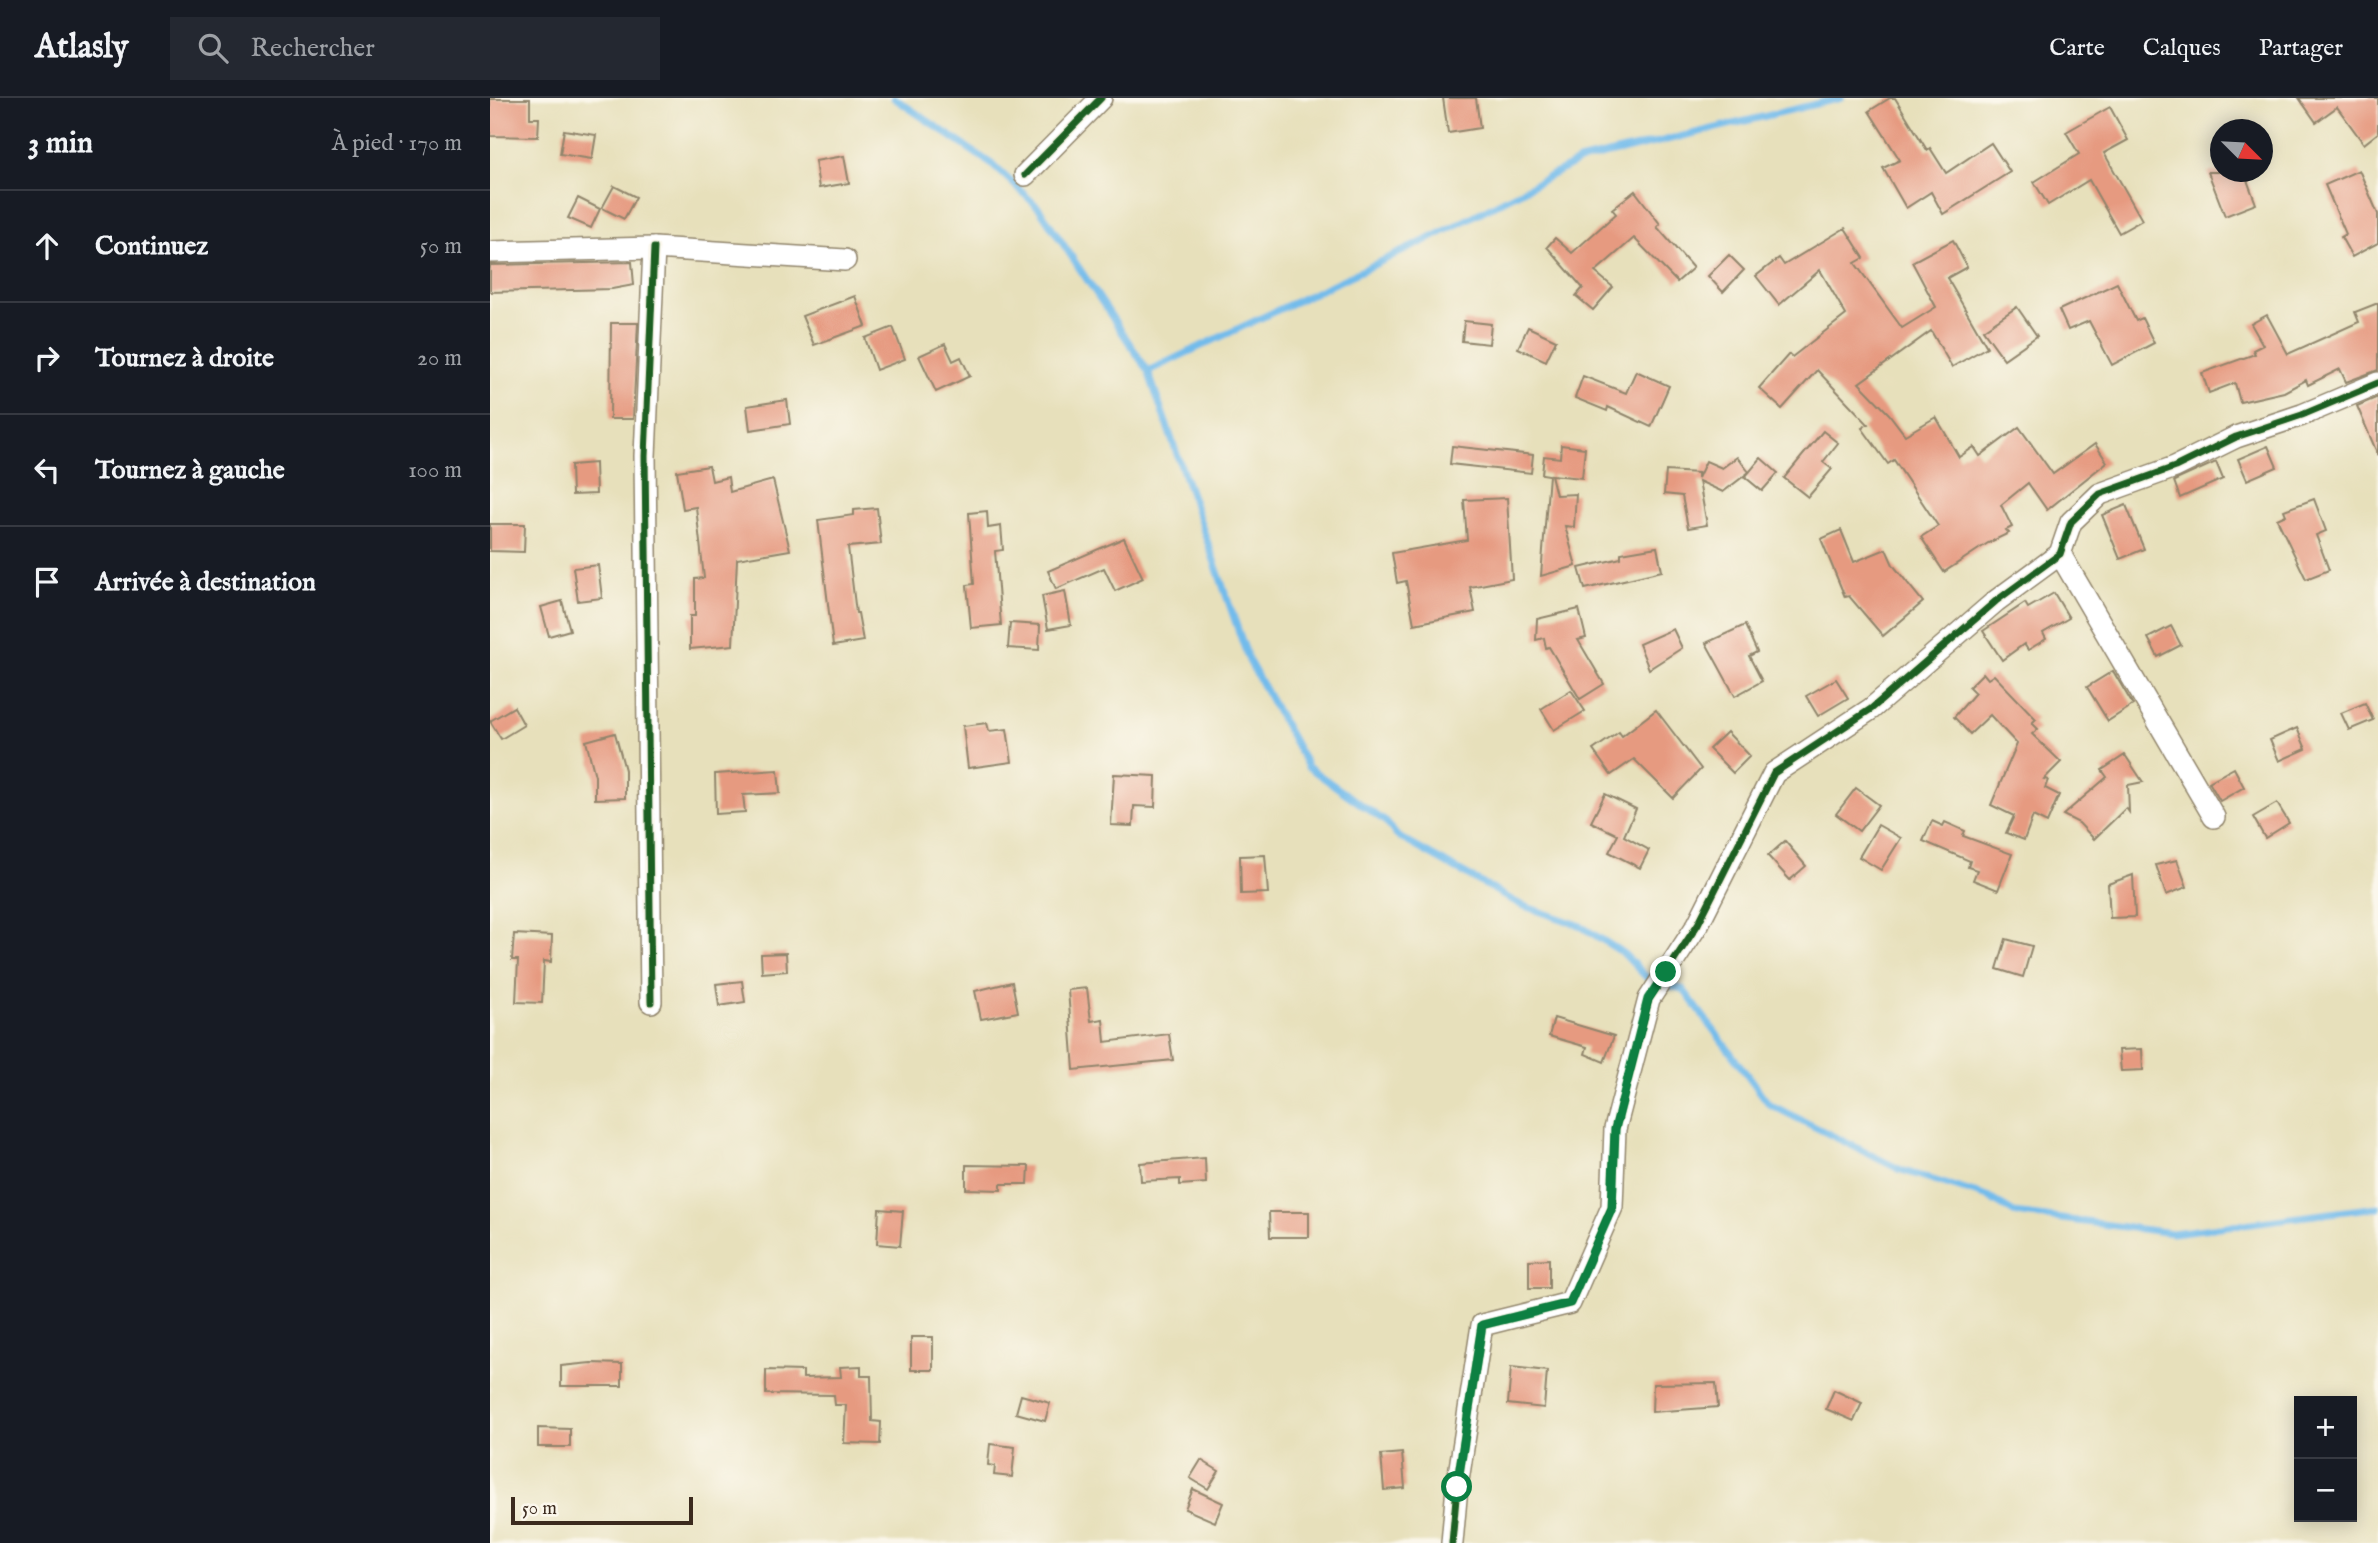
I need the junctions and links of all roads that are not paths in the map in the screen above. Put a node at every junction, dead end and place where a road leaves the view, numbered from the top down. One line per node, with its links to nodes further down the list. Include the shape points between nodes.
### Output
1 (1101, 98): 2 (street)
2 (1025, 175)
3 (654, 248): 4 (street); 5 (street); 9 (street, via 645,456)
4 (490, 252)
5 (845, 260)
6 (2378, 383): 7 (street, via 2100,494 2071,522)
7 (2060, 554): 8 (street); 10 (street, via 1975,618 1871,709 1774,773 1698,924 1648,999 1615,1129 1612,1208 1570,1303 1482,1325)
8 (2214, 817)
9 (651, 1002)
10 (1452, 1543)

